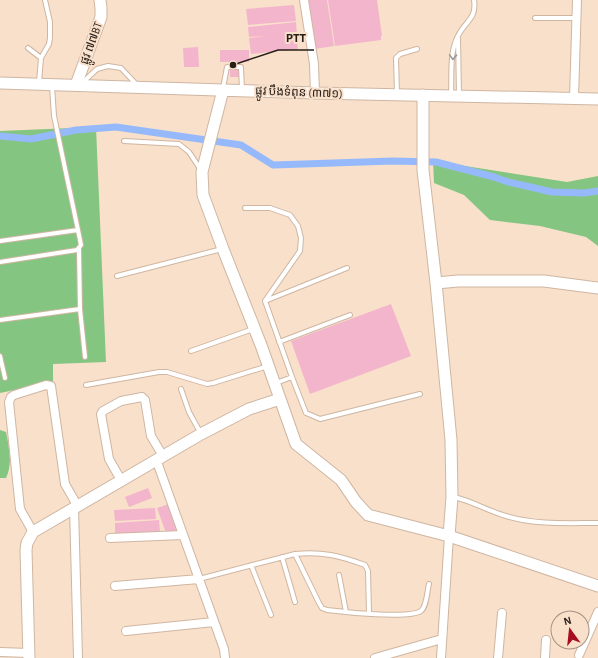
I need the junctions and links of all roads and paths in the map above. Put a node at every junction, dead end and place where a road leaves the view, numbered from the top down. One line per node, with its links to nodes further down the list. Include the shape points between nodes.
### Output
1 (45, 0): 11 (lane, via 50,22 50,38)
2 (100, 0): 15 (street, ផ្លូវ ៧៧BT, via 100,17)
3 (304, 0): 19 (street, via 314,64)
4 (474, 0): 8 (lane, via 473,17)
5 (577, 0): 7 (street)
6 (535, 18): 7 (lane)
7 (576, 18): 23 (street)
8 (458, 36): 22 (lane); 22 (lane, one-way to 22, via 453,49)
9 (28, 48): 11 (lane)
10 (417, 49): 20 (lane, via 400,54 396,58)
11 (40, 58): 13 (lane)
12 (0, 83): 13 (street, ផ្លូវ បឹងទំពុន (៣៧១))
13 (39, 84): 14 (street, ផ្លូវ បឹងទំពុន (៣៧១))
14 (52, 84): 15 (street, ផ្លូវ បឹងទំពុន (៣៧១)); 28 (lane, via 54,116)
15 (78, 85): 16 (street, ផ្លូវ បឹងទំពុន (៣៧១)); 16 (lane, via 97,69 108,66 121,68)
16 (139, 87): 17 (street, ផ្លូវ បឹងទំពុន (៣៧១))
17 (223, 90): 18 (street, ផ្លូវ បឹងទំពុន (៣៧១)); 18 (lane, via 228,66 241,68); 26 (street)
18 (242, 91): 19 (street, ផ្លូវ បឹងទំពុន (៣៧១))
19 (315, 93): 20 (street, ផ្លូវ បឹងទំពុន (៣៧១))
20 (397, 95): 21 (street, ផ្លូវ បឹងទំពុន (៣៧១))
21 (423, 95): 22 (street, ផ្លូវ បឹងទំពុន (៣៧១)); 35 (street, via 423,170)
22 (455, 96): 23 (street, ផ្លូវ បឹងទំពុន (៣៧១))
23 (574, 98): 24 (street, ផ្លូវ បឹងទំពុន (៣៧១))
24 (598, 99)
25 (124, 141): 26 (lane, via 179,144)
26 (202, 172): 31 (street, via 203,195)
27 (245, 208): 37 (lane, via 270,208 290,215 298,226 301,238 300,251)
28 (78, 230): 29 (lane); 30 (lane, via 81,245)
29 (0, 241)
30 (79, 248): 32 (lane); 38 (lane)
31 (223, 249): 34 (lane); 41 (street)
32 (0, 262)
33 (347, 268): 37 (lane)
34 (118, 276)
35 (436, 283): 36 (street, via 544,281); 57 (street, via 451,440)
36 (598, 288)
37 (264, 301): 42 (lane)
38 (80, 309): 40 (lane); 45 (lane)
39 (350, 315): 42 (lane)
40 (0, 320)
41 (254, 329): 43 (lane); 46 (street)
42 (279, 342): 47 (lane)
43 (191, 351)
44 (0, 356): 48 (lane)
45 (85, 357)
46 (268, 366): 49 (street); 50 (lane, via 207,384 158,372)
47 (292, 377): 49 (lane); 52 (lane, via 306,413 320,418)
48 (4, 378)
49 (274, 384): 53 (street)
50 (86, 385)
51 (181, 389): 54 (lane)
52 (420, 394)
53 (280, 399): 54 (street, via 249,409); 62 (street, via 296,444 341,480 368,515)
54 (201, 434): 55 (street)
55 (160, 458): 56 (street); 56 (street, via 151,436 144,399 142,397 115,404 101,414 109,459); 61 (street)
56 (121, 480): 58 (street)
57 (452, 497): 59 (lane, via 506,516 532,522); 62 (street)
58 (76, 506): 60 (street); 60 (street, via 65,484 51,386 46,385 14,395 10,402 20,509); 85 (street)
59 (598, 523)
60 (33, 532): 83 (street, via 26,550)
61 (183, 535): 63 (street); 68 (street)
62 (449, 536): 71 (street); 80 (street)
63 (110, 538)
64 (295, 554): 65 (lane); 73 (lane, via 322,608); 75 (lane, via 330,554 365,565 368,571)
65 (282, 557): 66 (lane); 72 (lane)
66 (251, 565): 68 (lane); 77 (lane)
67 (340, 575): 73 (lane)
68 (199, 579): 70 (street); 78 (street)
69 (429, 584): 75 (lane, via 424,606 419,612)
70 (115, 586)
71 (598, 586)
72 (296, 602)
73 (346, 612): 75 (lane)
74 (598, 612): 84 (street)
75 (369, 613)
76 (502, 613): 89 (street)
77 (271, 615)
78 (214, 622): 79 (street); 86 (street)
79 (126, 631)
80 (442, 639): 87 (street); 88 (street)
81 (546, 640): 90 (street)
82 (0, 652): 83 (street)
83 (29, 655)
84 (579, 655)
85 (78, 658)
86 (225, 658)
87 (375, 658)
88 (441, 658)
89 (498, 658)
90 (545, 658)

